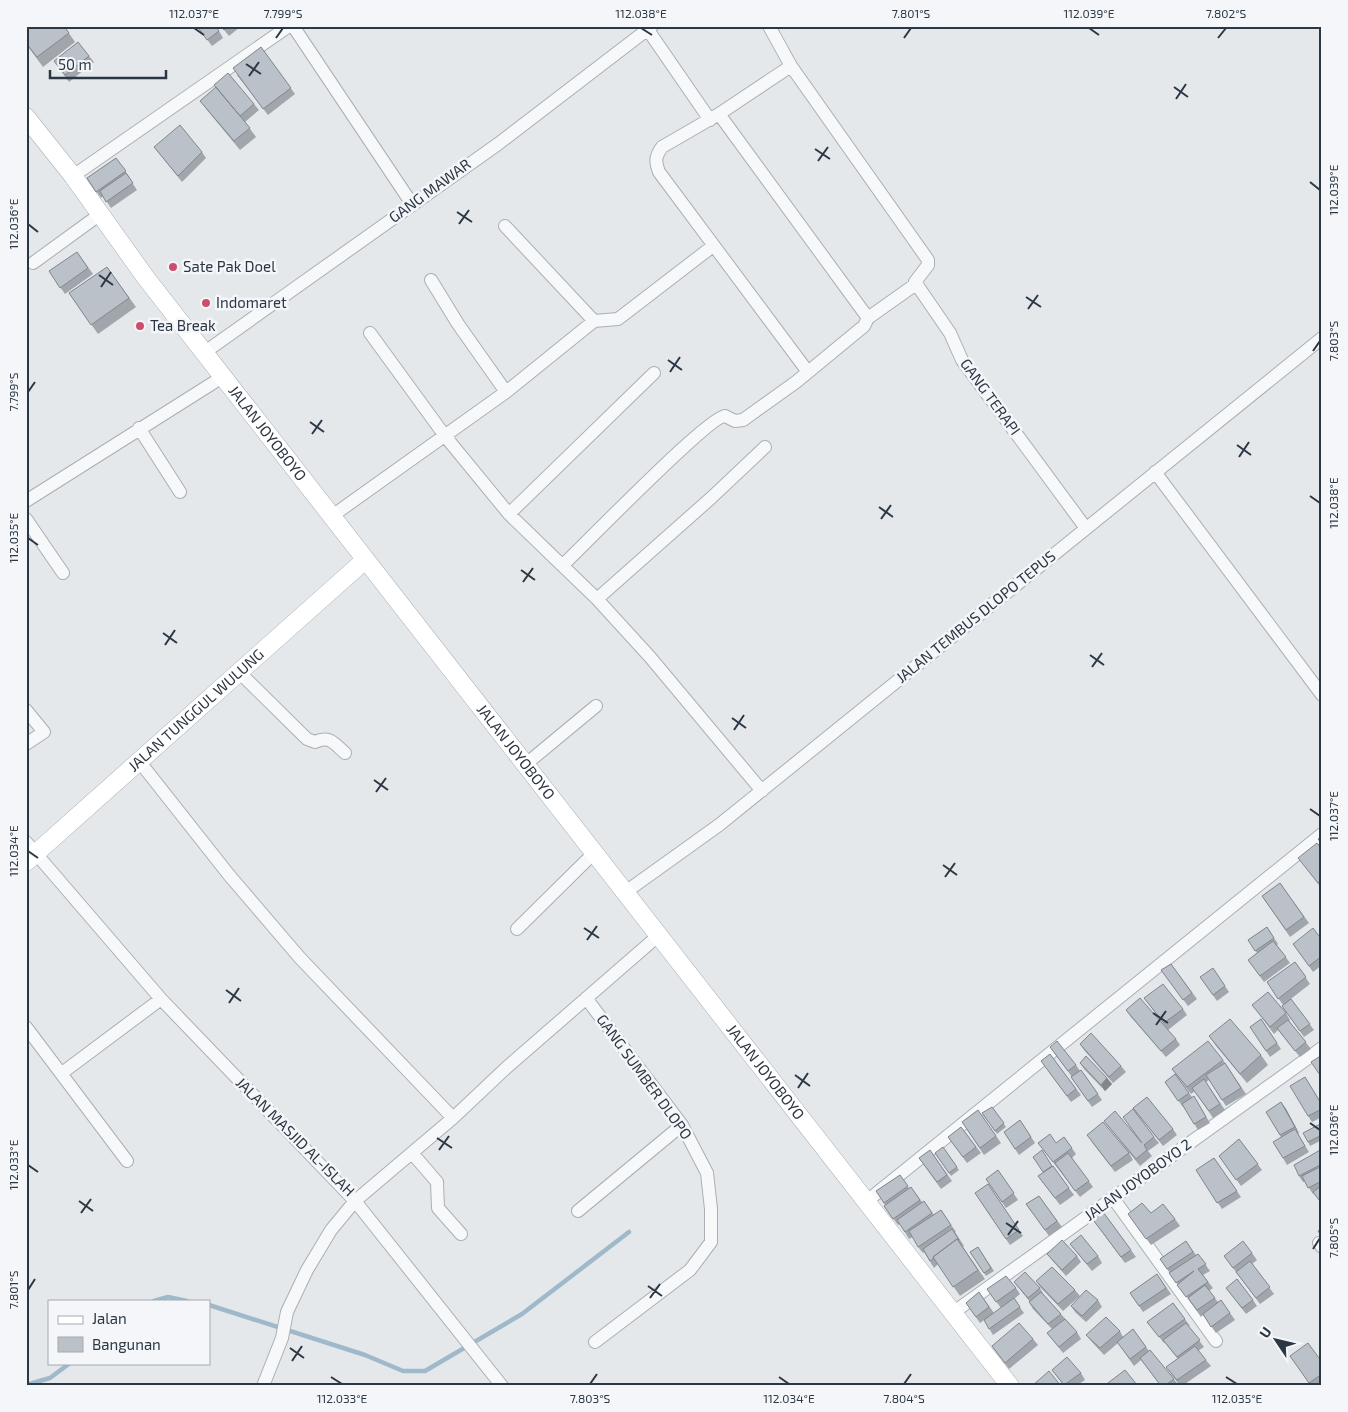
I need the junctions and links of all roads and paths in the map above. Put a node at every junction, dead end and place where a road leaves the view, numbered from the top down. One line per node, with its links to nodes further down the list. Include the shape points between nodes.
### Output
1 (291, 26): 7 (street); 8 (street)
2 (769, 26): 4 (street)
3 (650, 28): 6 (street); 8 (street, GANG MAWAR, via 498,144)
4 (791, 66): 6 (street); 14 (street, via 928,260 928,265 916,277)
5 (26, 117): 7 (main road, JALAN JOYOBOYO)
6 (714, 117): 11 (street, via 662,147 655,162 658,172); 15 (street)
7 (73, 176): 9 (main road, JALAN JOYOBOYO)
8 (412, 204): 19 (street, GANG MAWAR)
9 (99, 215): 12 (street); 19 (main road, JALAN JOYOBOYO)
10 (505, 226): 16 (street)
11 (713, 246): 16 (street, via 618,319); 20 (street)
12 (33, 263)
13 (431, 280): 23 (street)
14 (916, 284): 15 (street); 33 (street, GANG TERAPI, via 950,333 962,360)
15 (868, 318): 20 (street, via 864,326)
16 (594, 321): 23 (street)
17 (370, 333): 25 (street)
18 (1322, 338): 27 (street, JALAN TEMBUS DLOPO TEPUS)
19 (205, 352): 22 (main road, JALAN JOYOBOYO)
20 (808, 372): 35 (street, via 743,420 735,421 725,416 718,418 690,441)
21 (654, 373): 30 (street)
22 (224, 376): 24 (street); 31 (main road, JALAN JOYOBOYO)
23 (506, 392): 25 (street)
24 (139, 428): 28 (street); 29 (street)
25 (445, 436): 30 (street); 31 (street)
26 (765, 447): 37 (street)
27 (1155, 472): 33 (street, JALAN TEMBUS DLOPO TEPUS); 39 (street)
28 (180, 492)
29 (26, 501)
30 (509, 514): 35 (street)
31 (332, 516): 34 (main road, JALAN JOYOBOYO)
32 (26, 519): 36 (street)
33 (1085, 527): 46 (street, JALAN TEMBUS DLOPO TEPUS)
34 (365, 560): 38 (main road, JALAN TUNGGUL WULUNG); 45 (main road, JALAN JOYOBOYO)
35 (564, 564): 37 (street)
36 (63, 573)
37 (596, 599): 46 (street)
38 (240, 672): 43 (street, via 307,739 315,742 328,738); 44 (main road, JALAN TUNGGUL WULUNG)
39 (1322, 695)
40 (596, 706): 45 (street)
41 (26, 710): 42 (street, via 44,732)
42 (26, 744)
43 (345, 753)
44 (139, 761): 49 (main road, JALAN TUNGGUL WULUNG); 58 (street, via 228,875 300,958)
45 (526, 764): 48 (main road, JALAN JOYOBOYO)
46 (762, 791): 50 (street, JALAN TEMBUS DLOPO TEPUS)
47 (1322, 834): 63 (street)
48 (595, 852): 50 (main road, JALAN JOYOBOYO); 51 (street)
49 (29, 853): 54 (street, JALAN MASJID AL-ISLAH)
50 (626, 891): 52 (main road, JALAN JOYOBOYO)
51 (516, 929)
52 (659, 935): 53 (street, JALAN MASJID AL-ISLAH); 63 (main road, JALAN JOYOBOYO)
53 (586, 998): 58 (street, JALAN MASJID AL-ISLAH); 59 (street, GANG SUMBER DLOPO)
54 (161, 999): 57 (street); 64 (street, JALAN MASJID AL-ISLAH)
55 (26, 1028): 57 (street)
56 (1322, 1048): 62 (street, JALAN JOYOBOYO 2)
57 (62, 1073): 61 (street)
58 (453, 1118): 60 (street, JALAN MASJID AL-ISLAH)
59 (682, 1125): 65 (street); 69 (street, GANG SUMBER DLOPO, via 707,1173 711,1242 690,1270)
60 (412, 1153): 64 (street, JALAN MASJID AL-ISLAH); 66 (street, via 437,1182 438,1208)
61 (127, 1161)
62 (1114, 1198): 67 (street, JALAN JOYOBOYO 2); 68 (street)
63 (867, 1200): 67 (main road, JALAN JOYOBOYO)
64 (354, 1201): 70 (street, via 331,1230 307,1270 287,1312 282,1338); 71 (street)
65 (578, 1211)
66 (461, 1234)
67 (954, 1312): 72 (main road, JALAN JOYOBOYO)
68 (1216, 1341)
69 (595, 1342)
70 (263, 1386)
71 (502, 1386)
72 (1010, 1386)

